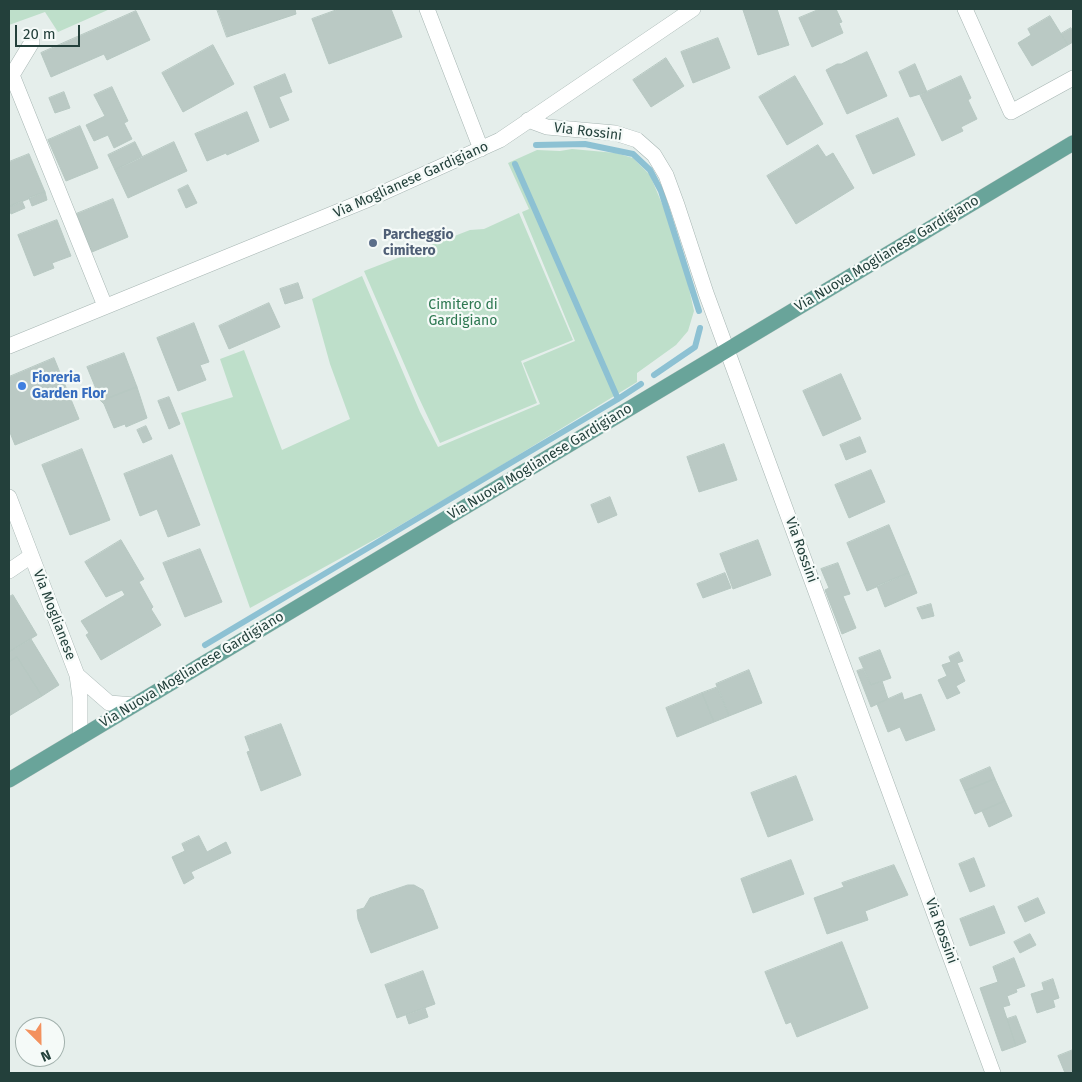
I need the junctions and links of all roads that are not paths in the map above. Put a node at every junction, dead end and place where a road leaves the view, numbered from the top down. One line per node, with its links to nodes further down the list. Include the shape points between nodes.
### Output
1 (427, 9): 8 (street)
2 (693, 9): 6 (street, Via Moglianese Gardigiano)
3 (965, 9): 5 (street, via 1011,112)
4 (32, 42): 9 (street, via 12,75)
5 (1073, 78)
6 (528, 120): 8 (street, Via Moglianese Gardigiano); 11 (street, Via Rossini, via 547,127 615,133 637,140 654,155 678,205)
7 (1072, 144): 11 (main road, Via Nuova Moglianese Gardigiano)
8 (481, 149): 9 (street, Via Moglianese Gardigiano, via 370,200)
9 (105, 306): 10 (street, Via Moglianese Gardigiano)
10 (9, 346)
11 (728, 350): 16 (main road, Via Nuova Moglianese Gardigiano); 19 (street, Via Rossini)
12 (9, 497): 13 (street, Via Moglianese)
13 (31, 556): 14 (street, Via Moglianese); 15 (street, Via Moglianese)
14 (9, 571)
15 (77, 675): 16 (street, Via Moglianese, via 108,703); 17 (street, Via Moglianese)
16 (134, 705): 17 (main road, Via Nuova Moglianese Gardigiano)
17 (80, 737): 18 (main road, Via Nuova Moglianese Gardigiano)
18 (9, 780)
19 (993, 1073)

